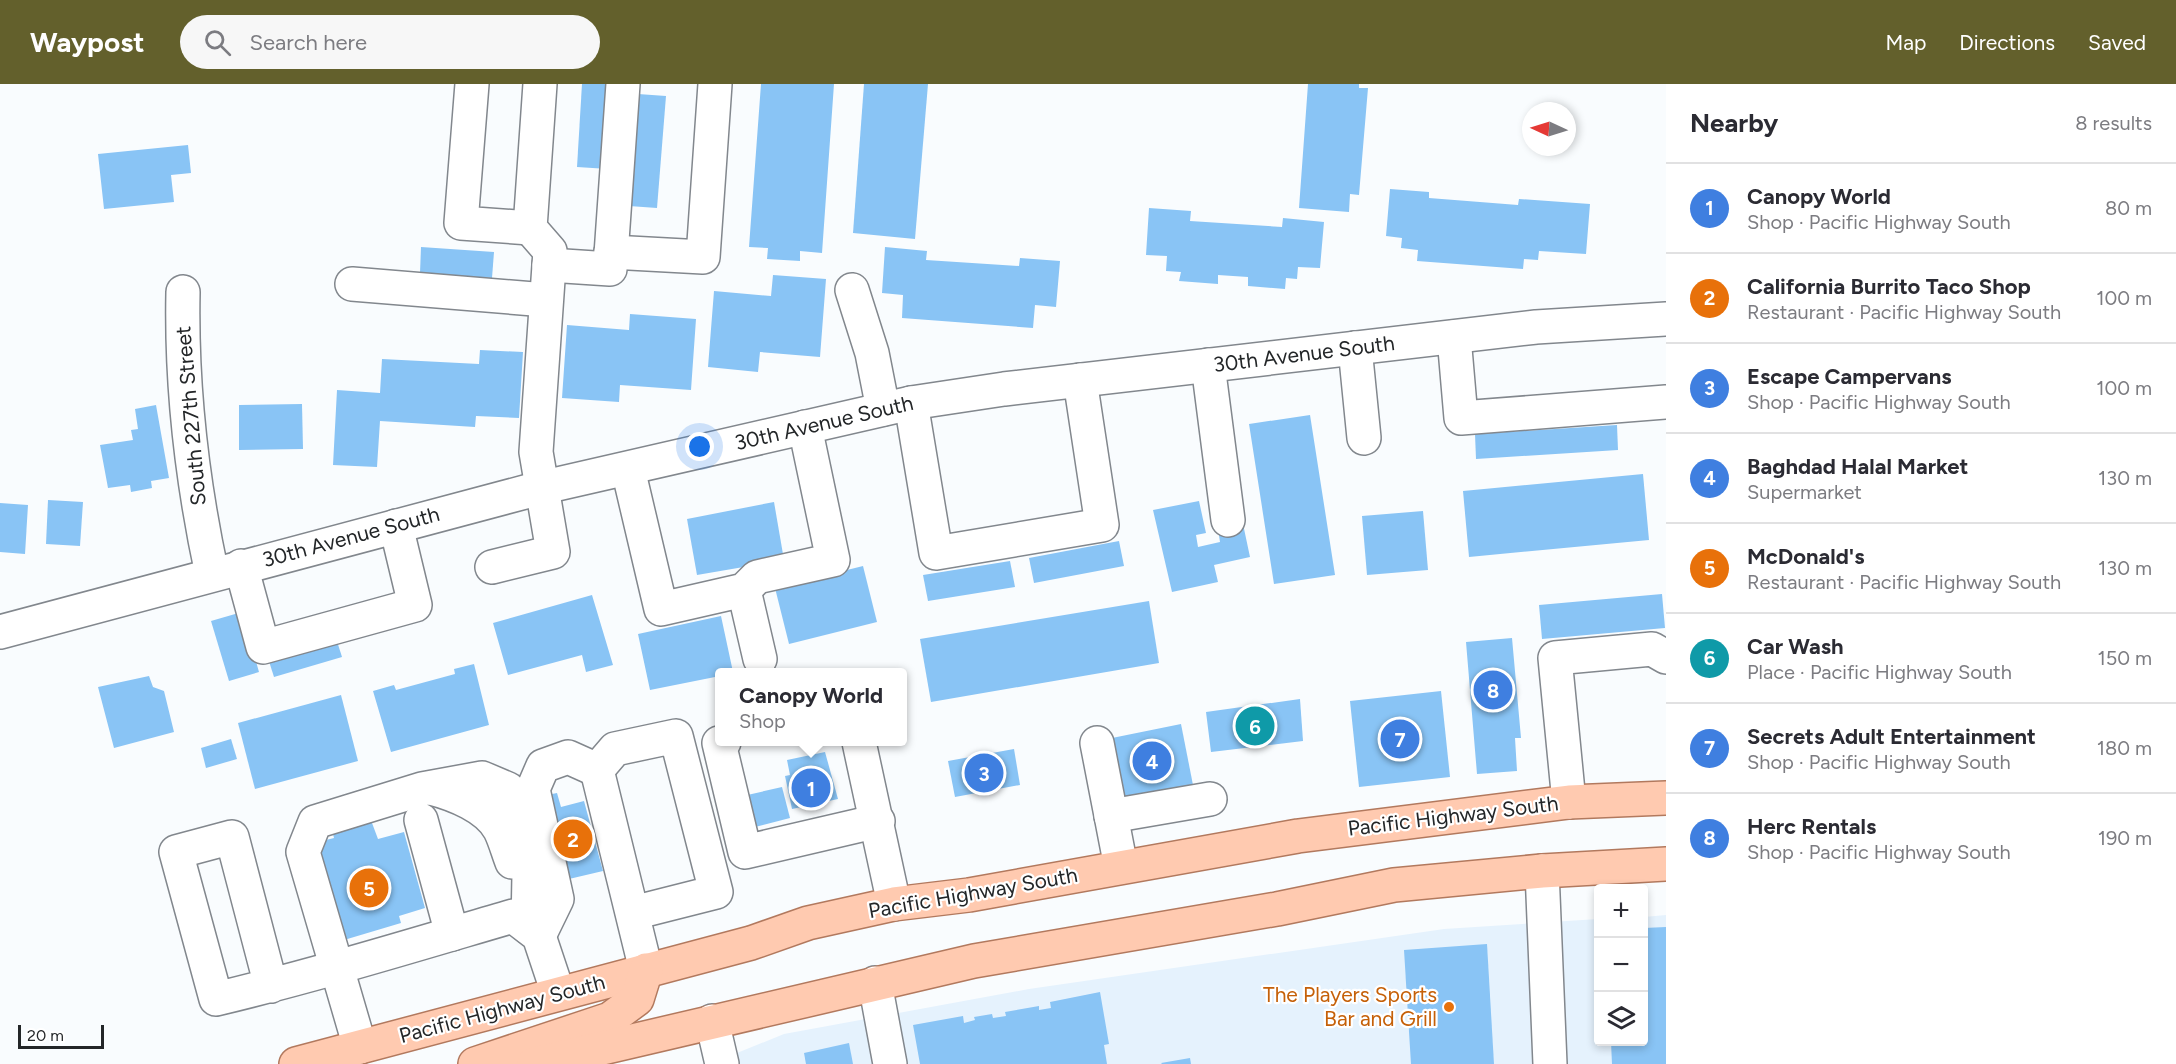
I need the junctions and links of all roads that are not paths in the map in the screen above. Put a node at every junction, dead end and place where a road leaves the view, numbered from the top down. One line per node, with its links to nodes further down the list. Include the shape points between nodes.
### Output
1 (472, 84): 5 (street, via 461,223)
2 (540, 84): 5 (street)
3 (623, 84): 6 (street)
4 (715, 84): 6 (street, via 703,257)
5 (530, 228): 7 (street, via 550,251)
6 (611, 252): 7 (street, via 610,269)
7 (549, 265): 11 (street)
8 (352, 284): 11 (street)
9 (852, 290): 18 (street, via 872,353)
10 (183, 292): 26 (street, South 227th Street, via 182,357 190,458)
11 (546, 300): 22 (street, via 536,452)
12 (1666, 319): 13 (street, 30th Avenue South, via 1536,327)
13 (1454, 337): 14 (street, 30th Avenue South); 17 (street, via 1461,418)
14 (1355, 348): 15 (street, 30th Avenue South); 20 (street)
15 (1208, 365): 16 (street, 30th Avenue South); 23 (street)
16 (1080, 380): 18 (street, 30th Avenue South); 18 (street, via 1102,525 936,553)
17 (1666, 402)
18 (897, 406): 19 (street, 30th Avenue South)
19 (805, 427): 21 (street, 30th Avenue South); 27 (street, via 833,560 757,577)
20 (1364, 438)
21 (628, 469): 22 (street, 30th Avenue South); 27 (street, via 661,609)
22 (540, 488): 24 (street, 30th Avenue South); 25 (street, via 553,552)
23 (1228, 520)
24 (396, 526): 26 (street, 30th Avenue South); 26 (street, South 227th Street, via 415,605 262,647)
25 (492, 567)
26 (226, 570): 28 (street, 30th Avenue South)
27 (744, 590): 30 (street)
28 (0, 632)
29 (1666, 657): 37 (street, via 1652,649 1555,658)
30 (760, 659)
31 (1097, 743): 38 (street)
32 (720, 746): 40 (street, via 745,852)
33 (860, 746): 40 (street)
34 (597, 770): 45 (street); 45 (street, via 615,749 676,736 716,892); 46 (street, via 568,757 543,766 533,789 557,899)
35 (1666, 798): 37 (main road, Pacific Highway South)
36 (1210, 799): 38 (street)
37 (1569, 802): 42 (main road, Pacific Highway South, via 1298,836)
38 (1111, 816): 42 (street)
39 (421, 820): 47 (street)
40 (878, 821): 44 (street)
41 (1666, 864): 43 (main road)
42 (1121, 867): 44 (main road, Pacific Highway South, via 969,895)
43 (1542, 871): 50 (main road, via 1394,885 974,961); 60 (street)
44 (894, 904): 49 (main road, Pacific Highway South)
45 (633, 914): 49 (street)
46 (533, 932): 47 (street, via 513,916); 48 (street, via 529,888 516,873 499,828 473,804 431,788 315,822 303,852); 52 (street)
47 (452, 934): 48 (street)
48 (335, 968): 51 (street); 54 (street)
49 (646, 970): 52 (main road, Pacific Highway South); 56 (main road, via 637,999 610,1019)
50 (875, 983): 53 (main road); 59 (street)
51 (271, 986): 51 (street, via 232,837 176,852 216,999)
52 (558, 993): 54 (main road, Pacific Highway South)
53 (712, 1022): 57 (main road); 58 (street)
54 (360, 1047): 55 (main road, Pacific Highway South)
55 (296, 1064)
56 (475, 1064)
57 (534, 1064)
58 (722, 1064)
59 (890, 1064)
60 (1551, 1064)

